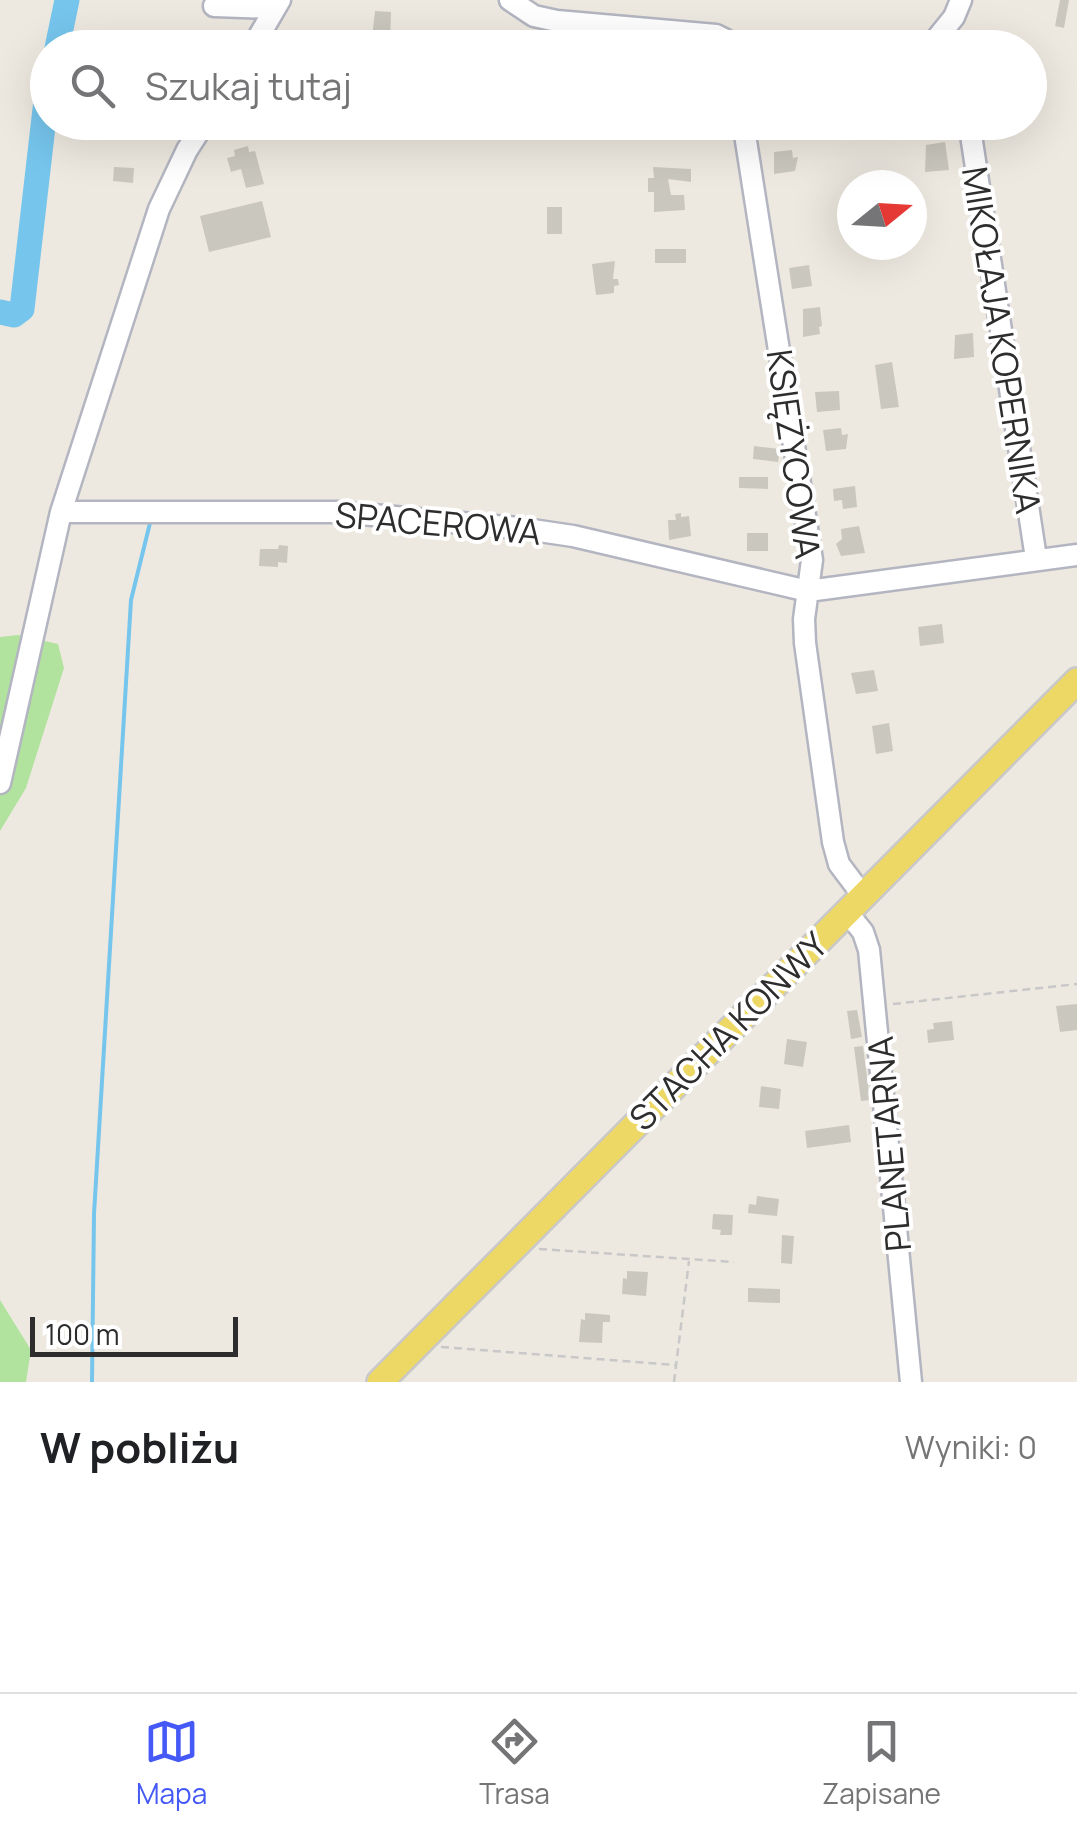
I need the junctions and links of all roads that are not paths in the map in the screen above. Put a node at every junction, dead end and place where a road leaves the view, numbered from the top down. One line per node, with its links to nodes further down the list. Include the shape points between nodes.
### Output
1 (510, 0): 6 (street, via 557,21)
2 (961, 0): 7 (street)
3 (278, 4): 4 (street); 5 (street)
4 (214, 6)
5 (263, 30)
6 (659, 30)
7 (944, 30)
8 (193, 140): 11 (street, via 159,208)
9 (746, 140): 14 (street, KSIĘŻYCOWA, via 812,560)
10 (972, 140): 13 (street, MIKOŁAJA KOPERNIKA)
11 (62, 512): 14 (street, SPACEROWA, via 340,512 519,528); 16 (street)
12 (1077, 555): 13 (street)
13 (1036, 558): 14 (street)
14 (808, 590): 17 (street, KSIĘŻYCOWA, via 805,643 833,842)
15 (1077, 681): 17 (main road, STACHA KONWY)
16 (0, 782)
17 (855, 904): 18 (main road, STACHA KONWY); 19 (street, PLANETARNA, via 876,1006)
18 (380, 1382)
19 (911, 1382)

